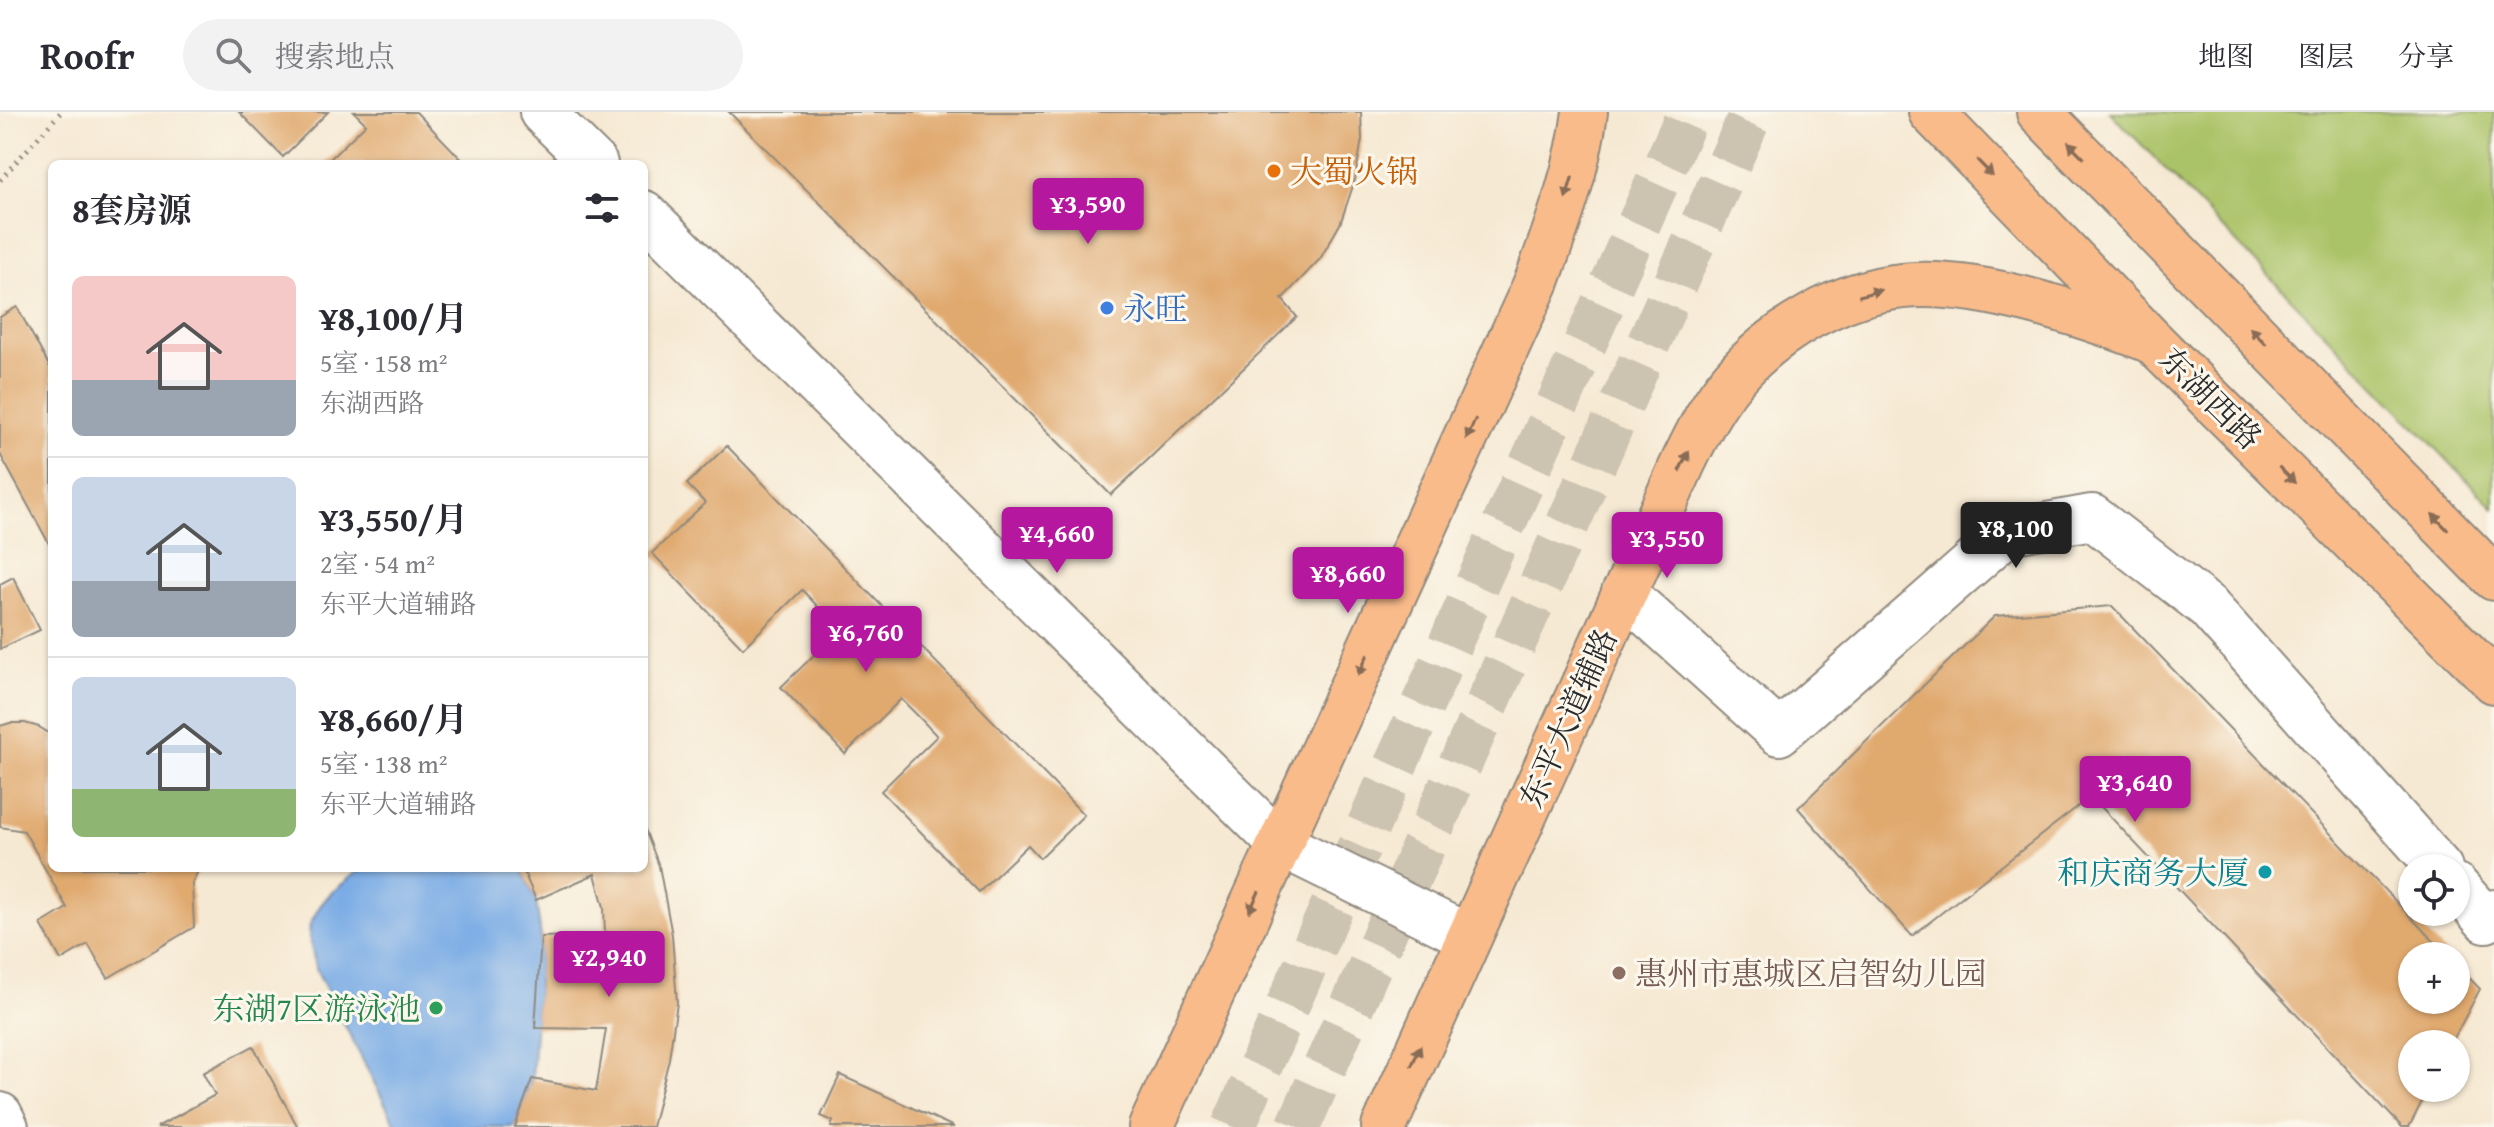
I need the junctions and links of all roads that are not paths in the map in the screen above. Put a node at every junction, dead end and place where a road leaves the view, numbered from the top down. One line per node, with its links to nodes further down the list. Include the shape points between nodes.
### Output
1 (542, 112): 5 (street)
2 (1585, 112): 11 (main road, one-way to 11, via 1572,177 1537,281)
3 (1931, 112): 7 (main road, 东湖西路, one-way to 7)
4 (2039, 112): 8 (main road, one-way to 4)
5 (591, 160)
6 (648, 217): 11 (street)
7 (2152, 341): 9 (main road, 东平大道辅路, one-way to 7, via 1684,461 1723,392 1756,356 1823,311 1876,291 1934,285 2029,302); 10 (main road, 东湖西路, one-way to 10)
8 (2494, 578)
9 (1624, 593): 12 (street, via 1779,733 2008,532 2092,517 2207,606); 15 (main road, 东平大道辅路)
10 (2494, 681)
11 (1280, 844): 15 (street); 18 (main road, one-way to 18)
12 (2428, 854)
13 (2470, 902): 14 (street, via 2486,920)
14 (2494, 912)
15 (1469, 937): 19 (main road, 东平大道辅路, one-way to 15)
16 (0, 1115): 17 (street)
17 (6, 1127)
18 (1151, 1127)
19 (1384, 1127)

